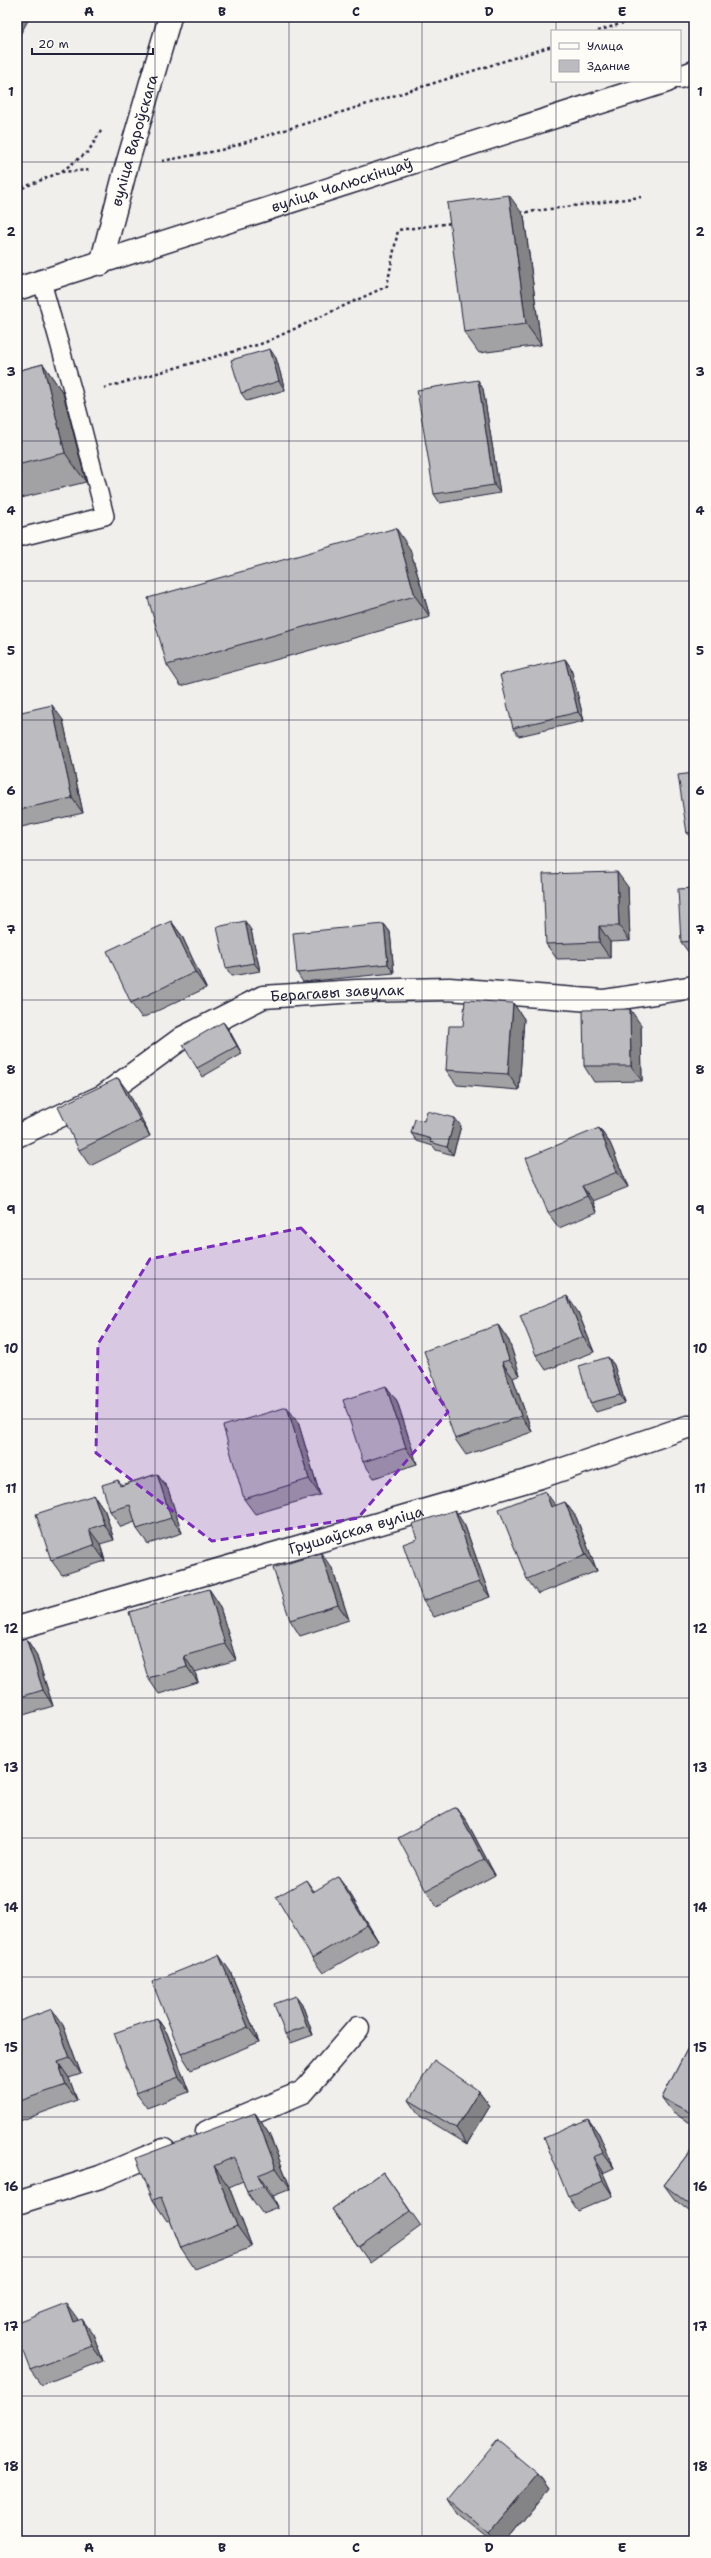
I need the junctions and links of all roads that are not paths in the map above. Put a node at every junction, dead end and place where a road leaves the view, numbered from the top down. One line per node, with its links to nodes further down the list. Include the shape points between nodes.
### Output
1 (170, 17): 5 (street, вуліца Вароўскага)
2 (694, 72): 3 (street)
3 (681, 77)
4 (665, 82): 5 (street, вуліца Чалюскінцаў)
5 (101, 264): 6 (street, вуліца Чалюскінцаў)
6 (42, 282): 7 (street, вуліца Чалюскінцаў); 8 (lane, via 105,516)
7 (17, 289)
8 (17, 538)
9 (694, 987): 10 (street, Берагавы завулак, via 603,1001 449,989 263,997 182,1038 103,1096)
10 (17, 1136)
11 (694, 1427): 12 (street, Грушаўская вуліца, via 687,1427 537,1478)
12 (17, 1628)
13 (358, 2028): 14 (street, via 303,2092 100,2177)
14 (17, 2203)

